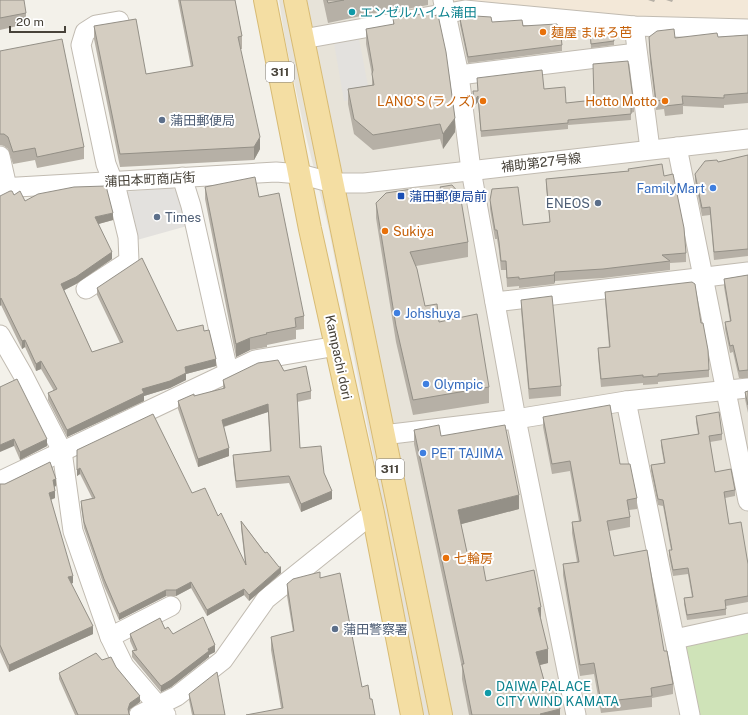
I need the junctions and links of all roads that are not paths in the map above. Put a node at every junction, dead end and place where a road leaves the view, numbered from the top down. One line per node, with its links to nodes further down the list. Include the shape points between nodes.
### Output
1 (265, 0): 15 (main road, Kampachi dori / 311)
2 (295, 0): 7 (main road, 311)
3 (444, 6): 5 (street); 7 (street); 9 (street)
4 (118, 21): 17 (street, via 96,25 85,32 82,45 106,164)
5 (634, 26): 6 (street); 8 (street)
6 (748, 29)
7 (303, 39): 18 (main road, 311)
8 (637, 53): 9 (street); 12 (street)
9 (459, 75): 14 (street)
10 (748, 139): 11 (street, 補助第27号線)
11 (677, 147): 12 (street, 補助第27号線); 21 (street)
12 (650, 150): 14 (street, 補助第27号線)
13 (0, 156): 19 (street)
14 (471, 170): 18 (street, 補助第27号線, via 364,183); 23 (street)
15 (300, 174): 16 (street, 蒲田本町商店街, via 276,172); 18 (street, 蒲田本町商店街); 25 (main road, Kampachi dori / 311)
16 (182, 177): 17 (street, 蒲田本町商店街); 26 (street, via 186,207)
17 (112, 181): 19 (street, 蒲田本町商店街); 22 (street, via 128,237 129,261)
18 (333, 183): 31 (main road, 311)
19 (4, 188)
20 (748, 272): 21 (street)
21 (703, 278): 23 (street); 28 (street)
22 (86, 290)
23 (495, 302): 30 (street)
24 (0, 335): 32 (street)
25 (337, 346): 26 (street, via 255,360); 35 (main road, Kampachi dori / 311)
26 (228, 372): 32 (street)
27 (748, 388): 28 (street)
28 (725, 390): 29 (street); 34 (street)
29 (626, 402): 30 (street); 39 (street)
30 (516, 419): 31 (street); 45 (street)
31 (383, 435): 44 (main road, 311)
32 (62, 451): 33 (street); 38 (street, via 73,531)
33 (0, 481)
34 (748, 501)
35 (373, 513): 40 (street, via 266,599 223,660); 43 (main road, Kampachi dori / 311)
36 (171, 606): 38 (street)
37 (748, 623): 39 (street)
38 (110, 637): 40 (street, via 124,666)
39 (674, 639): 41 (street)
40 (162, 710): 42 (street)
41 (686, 714)
42 (139, 715)
43 (412, 715)
44 (441, 715)
45 (576, 715)

